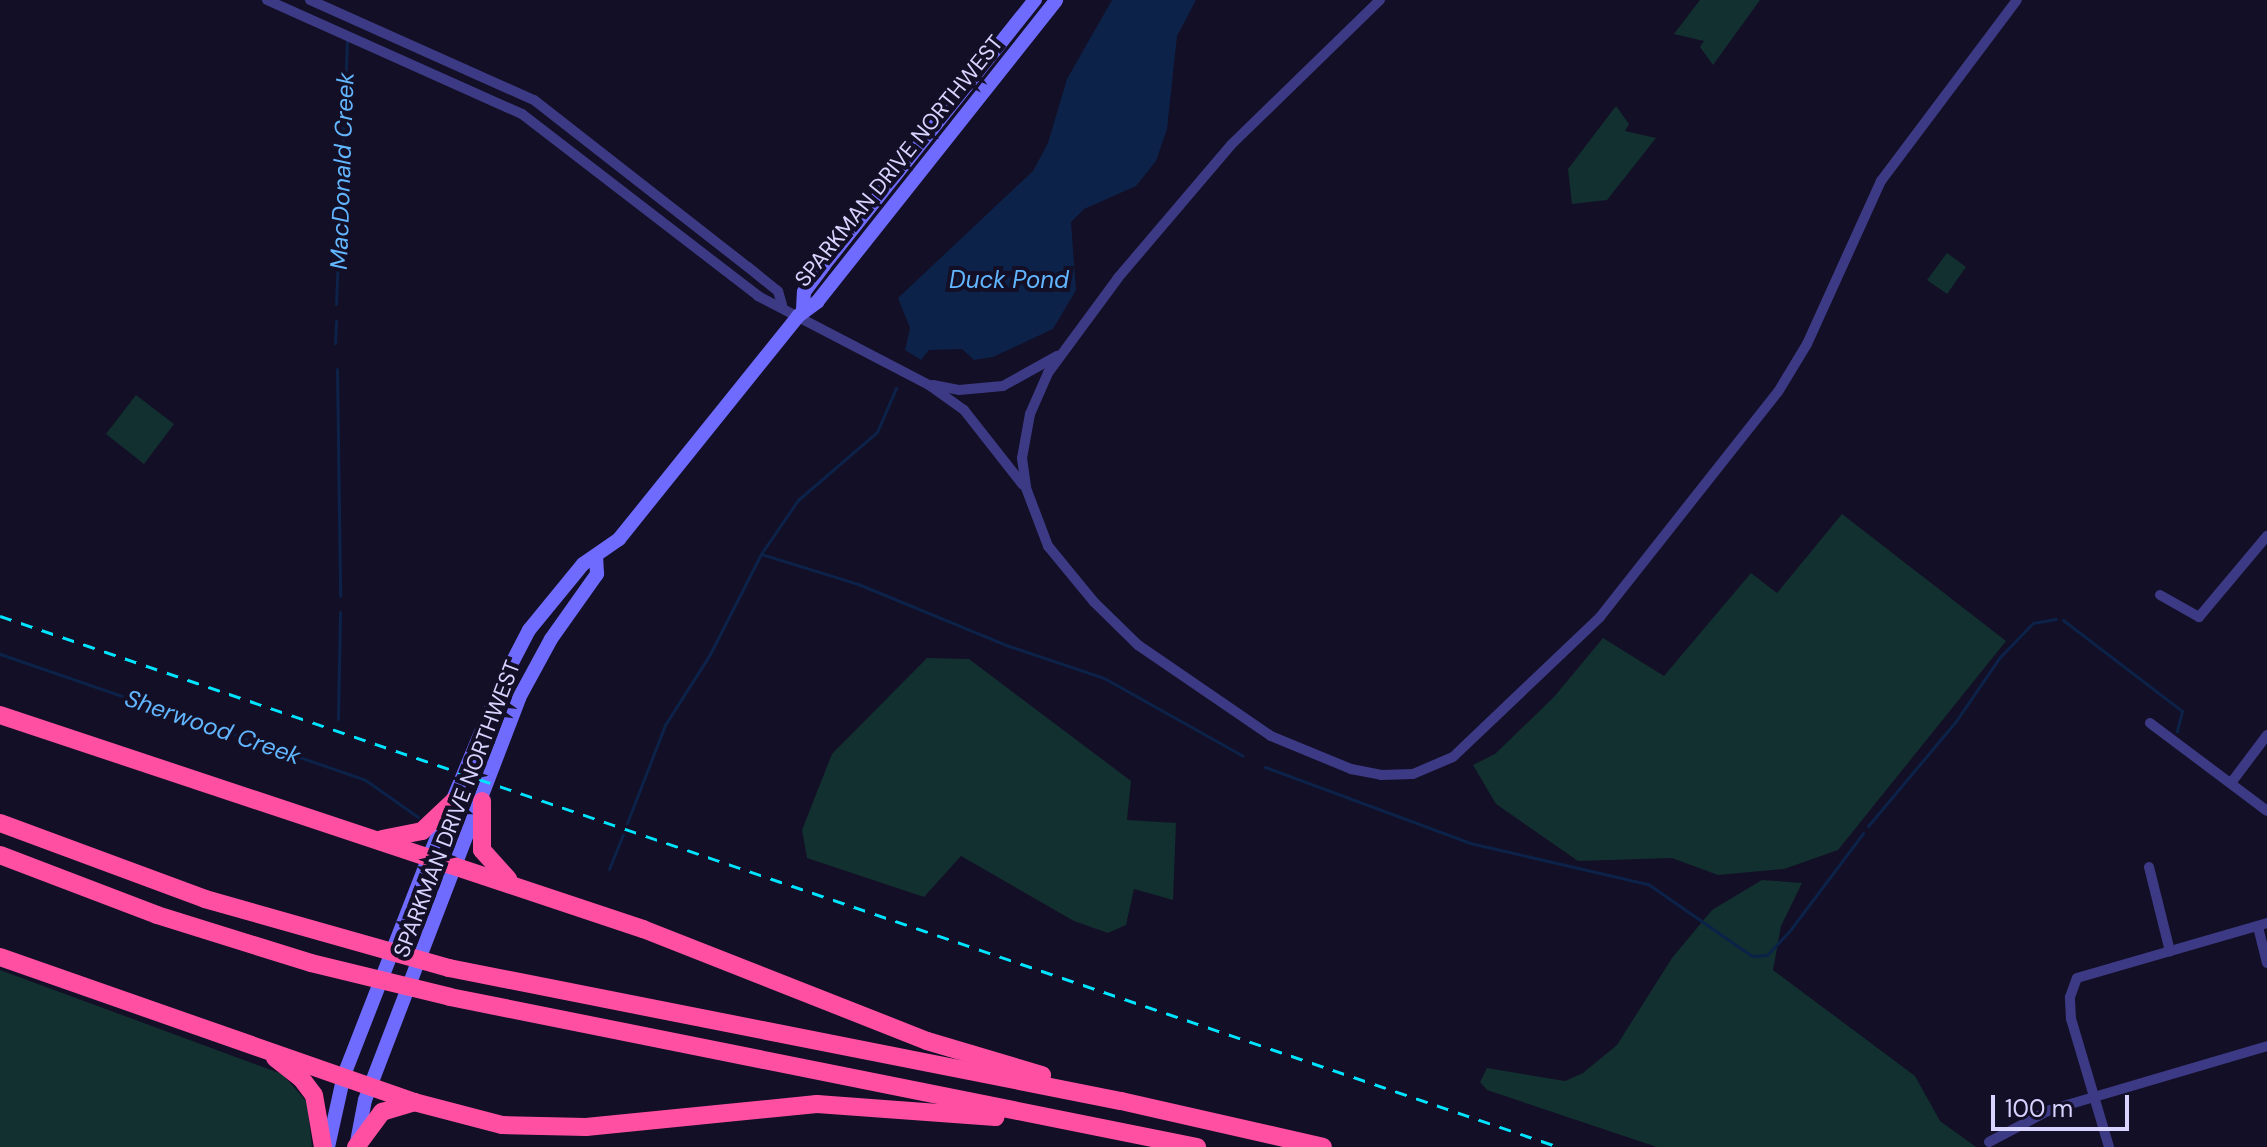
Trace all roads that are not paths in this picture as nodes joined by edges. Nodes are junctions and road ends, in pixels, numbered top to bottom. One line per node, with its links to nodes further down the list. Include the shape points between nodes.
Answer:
1 (267, 0): 7 (street, via 522,114 758,296)
2 (310, 0): 7 (street, via 534,100 778,291)
3 (1035, 0): 8 (main road, SPARKMAN DRIVE NORTHWEST, via 824,265 804,292)
4 (1056, 0): 8 (main road, SPARKMAN DRIVE NORTHWEST, via 817,302)
5 (1380, 0): 9 (street, via 1231,145 1158,227)
6 (2017, 0): 11 (street, via 1881,181 1807,344 1778,392 1600,617 1480,736 1437,766 1381,775 1312,756 1183,680 1094,602 1048,546)
7 (782, 305): 8 (street)
8 (800, 312): 10 (street); 13 (main road, SPARKMAN DRIVE NORTHWEST, via 619,539)
9 (1058, 355): 10 (street, via 1003,386 959,390); 11 (street, via 1026,429)
10 (929, 385): 11 (street, via 987,433)
11 (1026, 488)
12 (2267, 536): 14 (street, via 2199,617)
13 (596, 557): 21 (main road, SPARKMAN DRIVE NORTHWEST, via 583,564 529,630); 22 (main road, SPARKMAN DRIVE NORTHWEST, via 597,574 535,665)
14 (2160, 595)
15 (0, 705): 17 (highway)
16 (0, 715): 17 (highway)
17 (23, 723): 25 (highway)
18 (2150, 723): 20 (street)
19 (2267, 735): 20 (street)
20 (2231, 783): 23 (street)
21 (457, 792): 25 (highway, via 422,831); 27 (main road, SPARKMAN DRIVE NORTHWEST)
22 (483, 798): 28 (main road, SPARKMAN DRIVE NORTHWEST); 30 (highway, via 478,833 485,857 503,876)
23 (2267, 811)
24 (0, 823): 40 (highway, via 205,899 449,968)
25 (374, 839): 27 (highway)
26 (0, 855): 42 (highway, via 157,915 327,967 572,1024)
27 (428, 859): 28 (highway); 37 (main road, SPARKMAN DRIVE NORTHWEST)
28 (457, 867): 30 (highway); 38 (main road, SPARKMAN DRIVE NORTHWEST)
29 (2149, 867): 32 (street)
30 (531, 892): 40 (highway, via 698,949 927,1041)
31 (2263, 925): 32 (street); 34 (street)
32 (2170, 951): 39 (street, via 2077,978 2071,1019)
33 (0, 957): 35 (highway)
34 (2267, 963)
35 (256, 1045): 37 (highway); 44 (highway, via 311,1090)
36 (2267, 1046): 39 (street)
37 (344, 1075): 38 (highway); 44 (main road, SPARKMAN DRIVE NORTHWEST)
38 (371, 1086): 41 (highway); 45 (main road, SPARKMAN DRIVE NORTHWEST)
39 (2094, 1098): 43 (street, via 2050,1110); 48 (street)
40 (1121, 1101): 47 (highway)
41 (414, 1102): 42 (highway, via 533,1129 817,1104); 45 (highway, via 382,1112)
42 (1066, 1121): 46 (highway)
43 (1989, 1142)
44 (326, 1147)
45 (356, 1147)
46 (1197, 1147)
47 (1323, 1147)
48 (2109, 1147)

